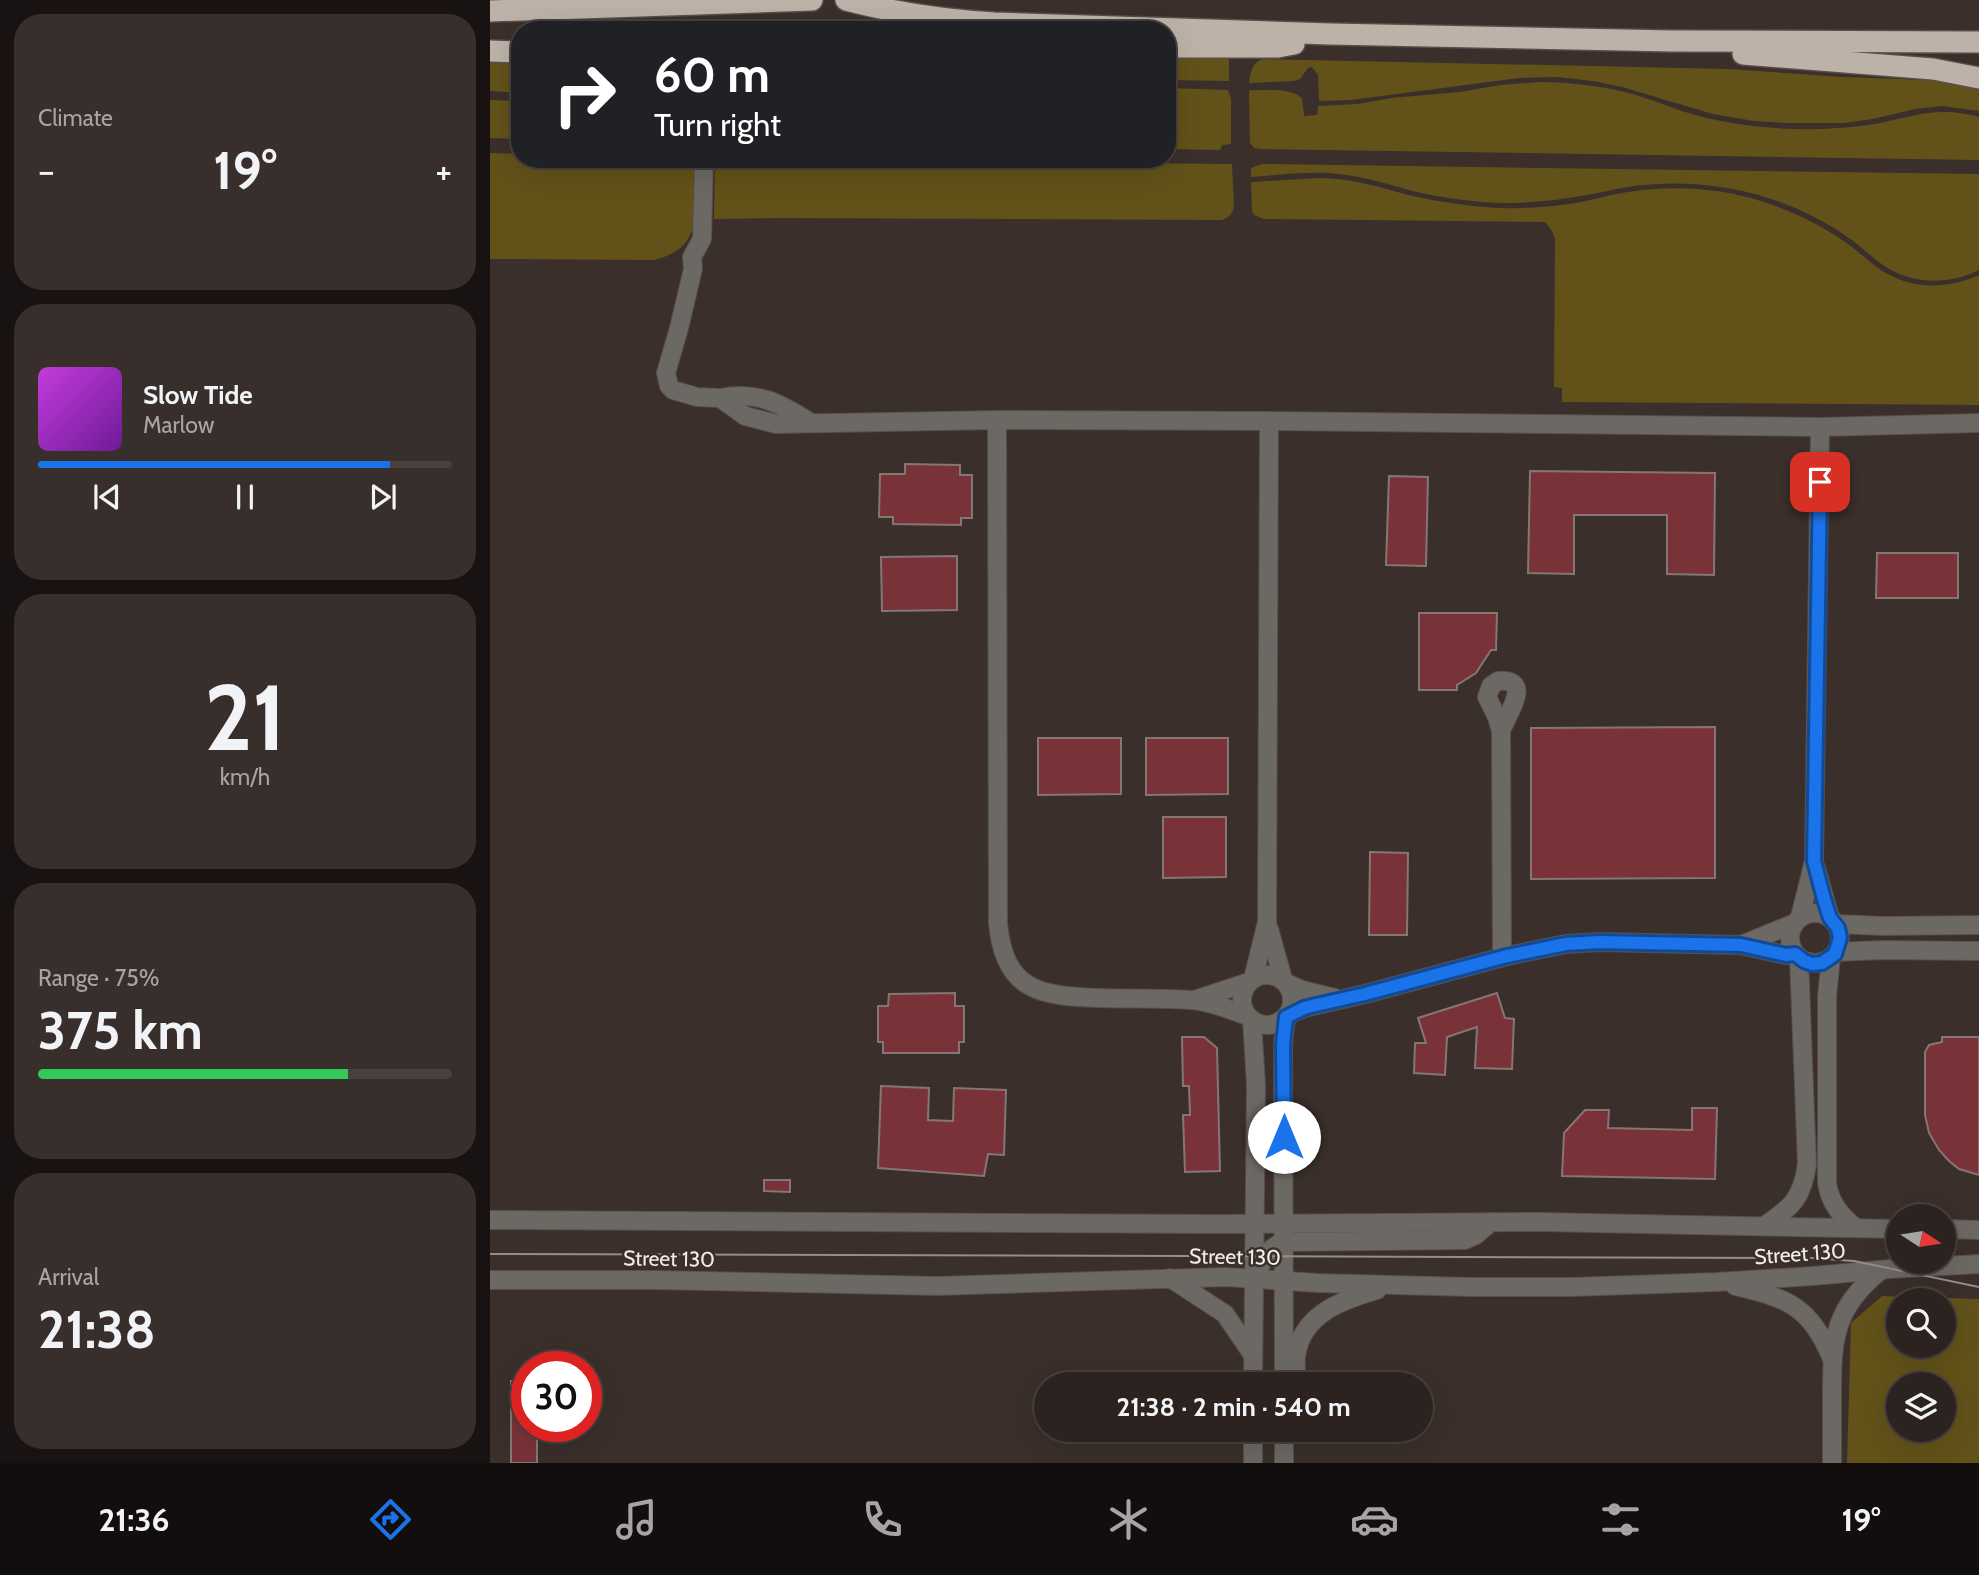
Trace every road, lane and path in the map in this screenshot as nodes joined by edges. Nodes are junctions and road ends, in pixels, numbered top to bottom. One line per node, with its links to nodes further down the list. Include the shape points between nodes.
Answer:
1 (812, 0): 3 (highway)
2 (846, 0): 4 (highway, via 892,12)
3 (490, 11)
4 (971, 21)
5 (1176, 28): 6 (highway)
6 (1330, 34): 7 (highway); 9 (highway, via 1278,47)
7 (1672, 41): 8 (highway); 12 (highway, via 1712,52 1921,68)
8 (1979, 43)
9 (1176, 47)
10 (490, 51): 11 (highway)
11 (511, 52)
12 (1979, 78)
13 (704, 168): 14 (street, via 702,239 692,257 693,269 666,373 669,386 697,397 751,396 783,405 811,423)
14 (997, 420): 15 (street); 32 (street, via 998,923 1002,951 1015,975 1042,993)
15 (1269, 421): 17 (street); 22 (street)
16 (1979, 423): 17 (street)
17 (1820, 427): 19 (street)
18 (1501, 731): 28 (street)
19 (1814, 861): 20 (street); 21 (street)
20 (1798, 920): 21 (street, via 1817,913); 24 (street); 27 (street, via 1790,940)
21 (1833, 921): 23 (street, via 1883,926); 26 (street, via 1840,938)
22 (1267, 922): 29 (street); 30 (street)
23 (1979, 925)
24 (1741, 945): 27 (street); 28 (street, via 1576,943)
25 (1979, 951): 26 (street, via 1883,950)
26 (1833, 955): 27 (street, via 1812,964); 40 (street, via 1827,996 1827,1183 1842,1217)
27 (1797, 956): 39 (street, via 1807,1164 1794,1202)
28 (1502, 957): 31 (street)
29 (1251, 980): 30 (street, via 1268,974); 32 (street); 34 (street, via 1242,1002)
30 (1284, 981): 31 (street); 33 (street, via 1293,997)
31 (1339, 999): 33 (street)
32 (1194, 1000): 34 (street)
33 (1287, 1016): 34 (street, via 1272,1024); 36 (street, via 1283,1045)
34 (1250, 1018): 38 (street, via 1256,1073)
35 (490, 1220): 38 (street, Street 130)
36 (1284, 1222): 37 (street, Street 130); 38 (street, Street 130); 44 (street)
37 (1491, 1222): 39 (street, Street 130); 44 (street, via 1465,1240)
38 (1255, 1223): 48 (street)
39 (1764, 1226): 40 (street, Street 130)
40 (1856, 1228): 41 (street, Street 130)
41 (1886, 1228)
42 (1956, 1230): 43 (street)
43 (1979, 1230)
44 (1284, 1242): 48 (street, via 1272,1247); 50 (street)
45 (1979, 1265): 46 (street, Street 130)
46 (1880, 1271): 51 (street, Street 130); 54 (street, via 1846,1309)
47 (1170, 1278): 48 (street, Street 130); 49 (street, Street 130, via 937,1286); 53 (street, via 1225,1314)
48 (1255, 1279): 50 (street, Street 130); 53 (street)
49 (490, 1280)
50 (1284, 1280): 52 (street, Street 130); 56 (street)
51 (1717, 1282): 52 (street, Street 130, via 1559,1287); 54 (street, via 1769,1294 1800,1309 1825,1340)
52 (1394, 1285): 57 (street, via 1349,1298 1316,1318 1296,1356)
53 (1253, 1355): 55 (street)
54 (1832, 1359): 63 (street)
55 (1253, 1372)
56 (1284, 1372)
57 (1296, 1372)
58 (1253, 1442): 62 (street)
59 (1284, 1442): 61 (street)
60 (1288, 1442): 61 (street)
61 (1284, 1462)
62 (1253, 1463)
63 (1832, 1463)

